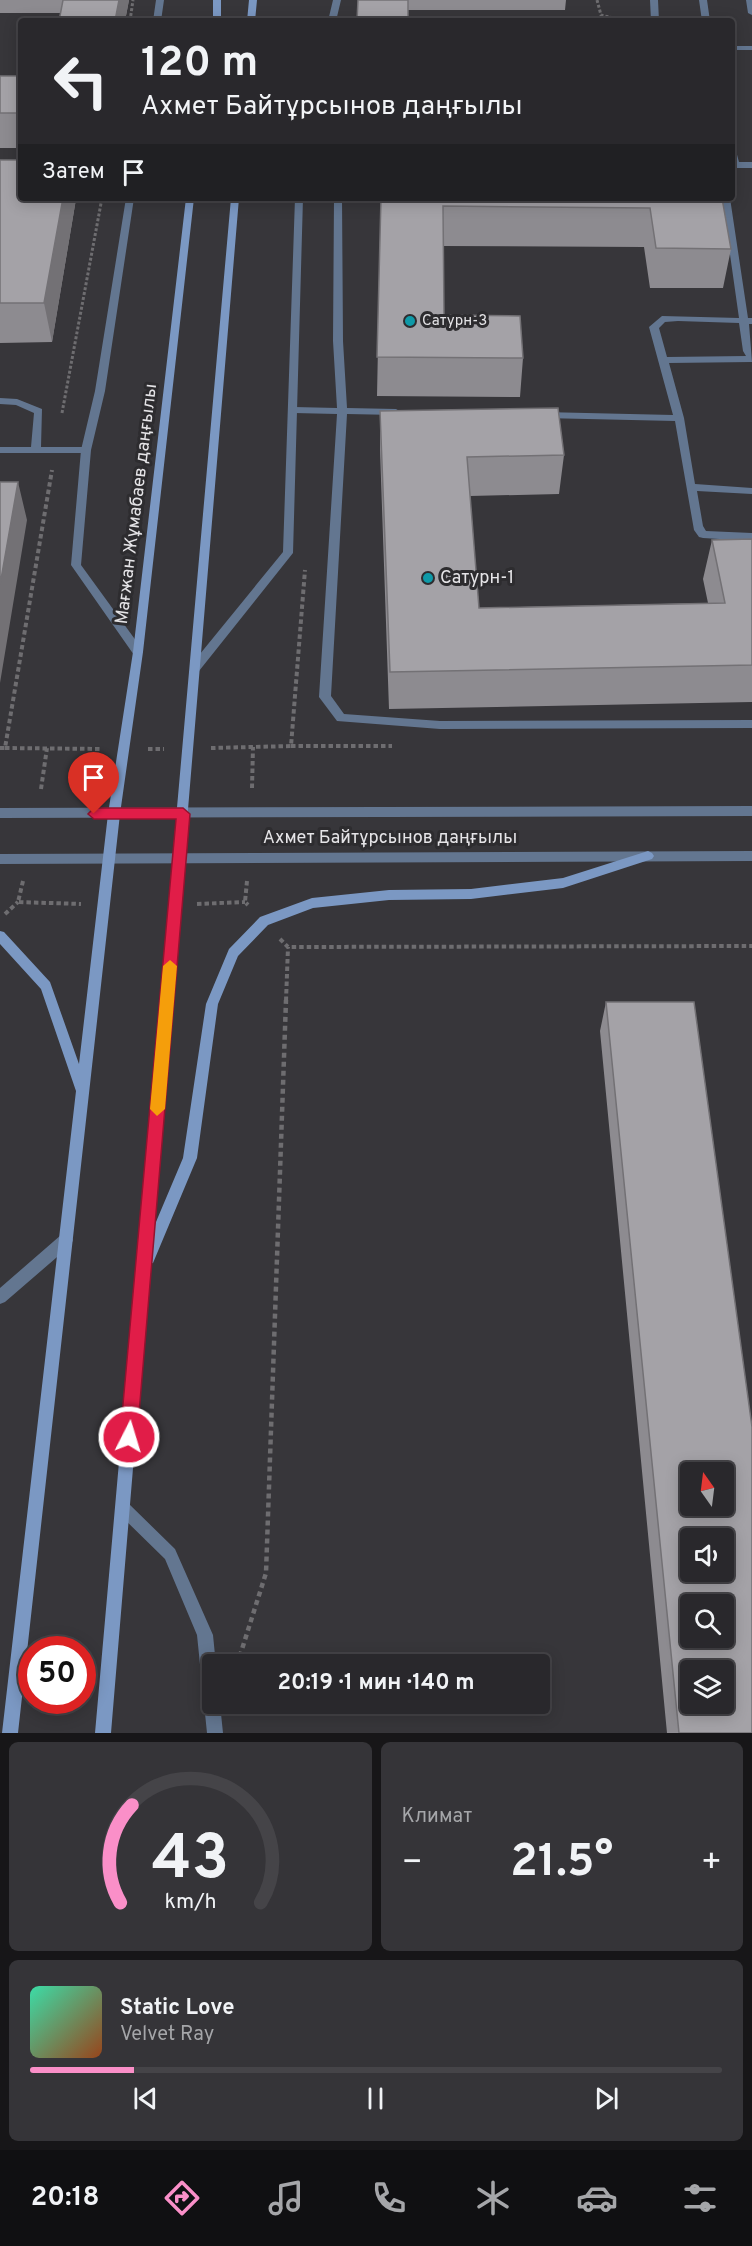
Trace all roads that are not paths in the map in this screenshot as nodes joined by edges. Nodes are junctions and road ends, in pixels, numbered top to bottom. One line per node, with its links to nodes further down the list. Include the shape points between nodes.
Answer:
1 (160, 0): 9 (street)
2 (218, 0): 10 (main road)
3 (253, 0): 11 (main road)
4 (337, 0): 12 (street)
5 (654, 0): 13 (street)
6 (703, 0): 14 (street)
7 (750, 0): 8 (street)
8 (752, 13)
9 (157, 18)
10 (216, 18)
11 (251, 18)
12 (333, 18)
13 (656, 18)
14 (706, 18)
15 (735, 48): 16 (street)
16 (752, 48)
17 (735, 165): 18 (street)
18 (752, 165)
19 (130, 201): 36 (street, via 100,391)
20 (190, 201): 40 (main road, Мағжан Жұмабаев даңғылы)
21 (235, 201): 41 (main road)
22 (299, 201): 29 (street)
23 (338, 201): 30 (street)
24 (727, 201): 25 (street)
25 (749, 321): 26 (street, via 748,351); 27 (street, via 662,319 654,327)
26 (752, 358): 27 (street)
27 (665, 360): 33 (street)
28 (0, 401): 35 (street, via 17,402 39,411)
29 (294, 410): 30 (street); 41 (street, via 288,553)
30 (342, 410): 31 (street); 42 (street, via 325,697 341,718 440,725)
31 (412, 412)
32 (528, 415): 33 (street)
33 (679, 418): 37 (street)
34 (0, 450): 35 (street)
35 (36, 450): 36 (street)
36 (86, 450): 40 (street, via 76,565)
37 (693, 487): 38 (street); 39 (street, via 698,527 703,534)
38 (752, 491)
39 (752, 537)
40 (138, 652): 45 (main road, Мағжан Жұмабаев даңғылы)
41 (195, 668): 46 (main road)
42 (752, 724)
43 (752, 811): 46 (street, Ахмет Байтұрсынов даңғылы)
44 (0, 813): 45 (street, Ахмет Байтұрсынов даңғылы)
45 (114, 814): 46 (street, Ахмет Байтұрсынов даңғылы); 51 (main road, Мағжан Жұмабаев даңғылы)
46 (183, 814): 47 (main road)
47 (180, 856): 48 (street, Ахмет Байтұрсынов даңғылы); 51 (street, Ахмет Байтұрсынов даңғылы); 55 (main road)
48 (648, 856): 49 (street, Ахмет Байтұрсынов даңғылы); 55 (main road, via 563,883 471,894 389,895 312,903 264,921 233,952 212,1004 190,1158)
49 (752, 856)
50 (0, 859): 51 (street, Ахмет Байтұрсынов даңғылы)
51 (109, 859): 53 (main road, Мағжан Жұмабаев даңғылы)
52 (0, 936): 53 (main road, via 46,986)
53 (83, 1093): 54 (main road, Мағжан Жұмабаев даңғылы)
54 (66, 1240): 56 (street); 58 (main road, Мағжан Жұмабаев даңғылы)
55 (143, 1270): 57 (main road)
56 (0, 1297)
57 (123, 1508): 59 (main road); 60 (street, via 170,1554 205,1635)
58 (10, 1733)
59 (103, 1733)
60 (215, 1733)

